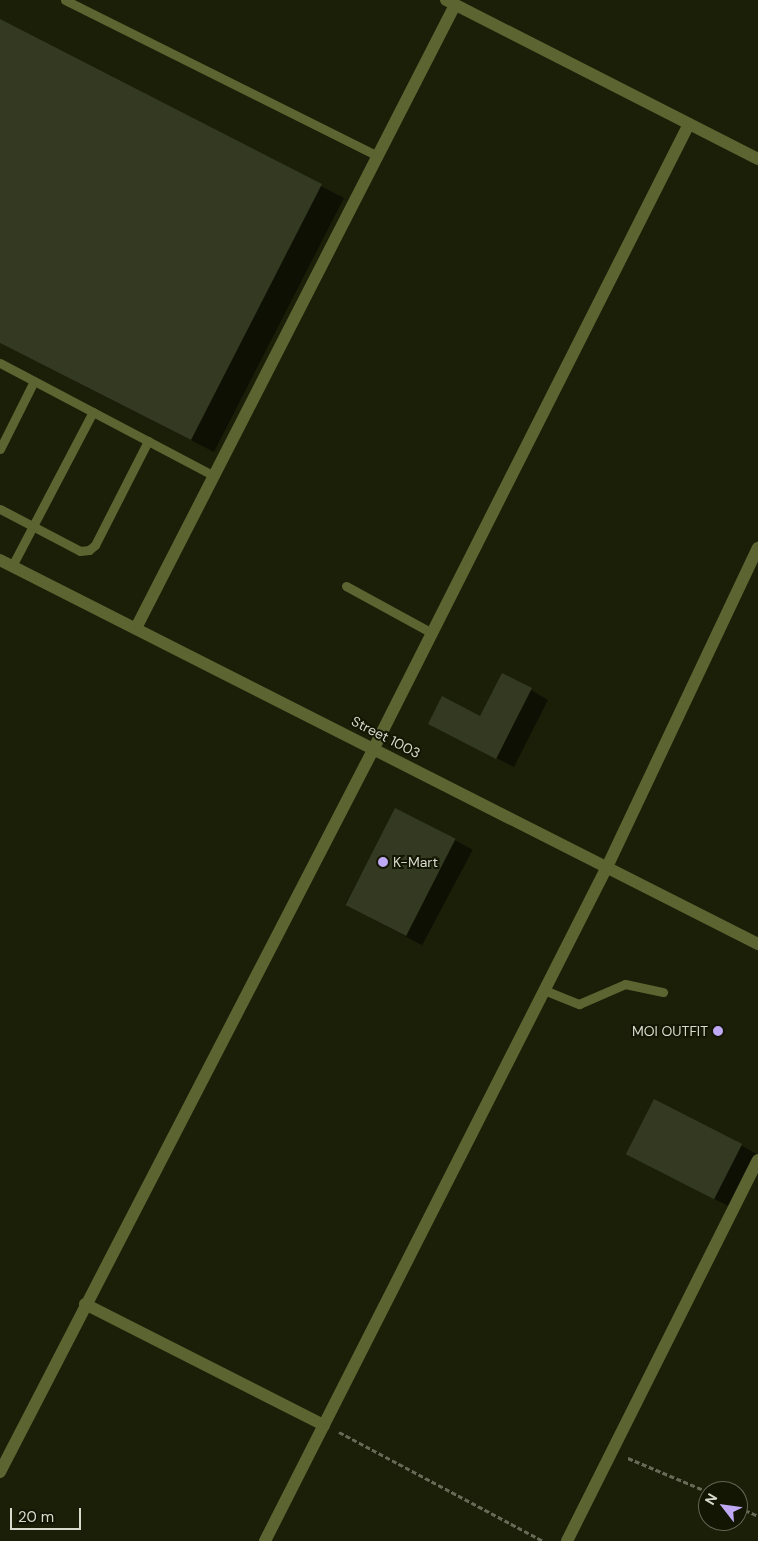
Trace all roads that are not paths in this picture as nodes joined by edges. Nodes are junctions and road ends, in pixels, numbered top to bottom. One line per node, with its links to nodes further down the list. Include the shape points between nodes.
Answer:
1 (65, 0): 4 (lane)
2 (453, 2): 3 (street); 4 (street)
3 (689, 124): 5 (street); 19 (street)
4 (378, 156): 11 (street)
5 (758, 159)
6 (0, 363): 7 (lane)
7 (34, 381): 8 (lane); 10 (lane)
8 (93, 412): 9 (lane); 13 (lane)
9 (148, 441): 11 (lane); 13 (lane, via 95,545 89,550 80,551)
10 (0, 449)
11 (214, 476): 18 (street)
12 (0, 509): 13 (lane)
13 (33, 526): 16 (lane)
14 (758, 548): 21 (street)
15 (0, 560): 16 (street, Street 1003)
16 (12, 566): 18 (street, Street 1003)
17 (346, 586): 19 (lane)
18 (136, 628): 20 (street, Street 1003)
19 (432, 633): 20 (street)
20 (374, 748): 21 (street, Street 1003); 26 (street)
21 (607, 867): 22 (street, Street 1003); 23 (street)
22 (758, 944)
23 (544, 990): 24 (lane, via 579,1004 625,984); 27 (street)
24 (663, 992)
25 (758, 1160): 30 (street)
26 (85, 1304): 27 (street); 28 (street)
27 (324, 1425): 29 (street)
28 (0, 1472)
29 (265, 1541)
30 (567, 1541)

